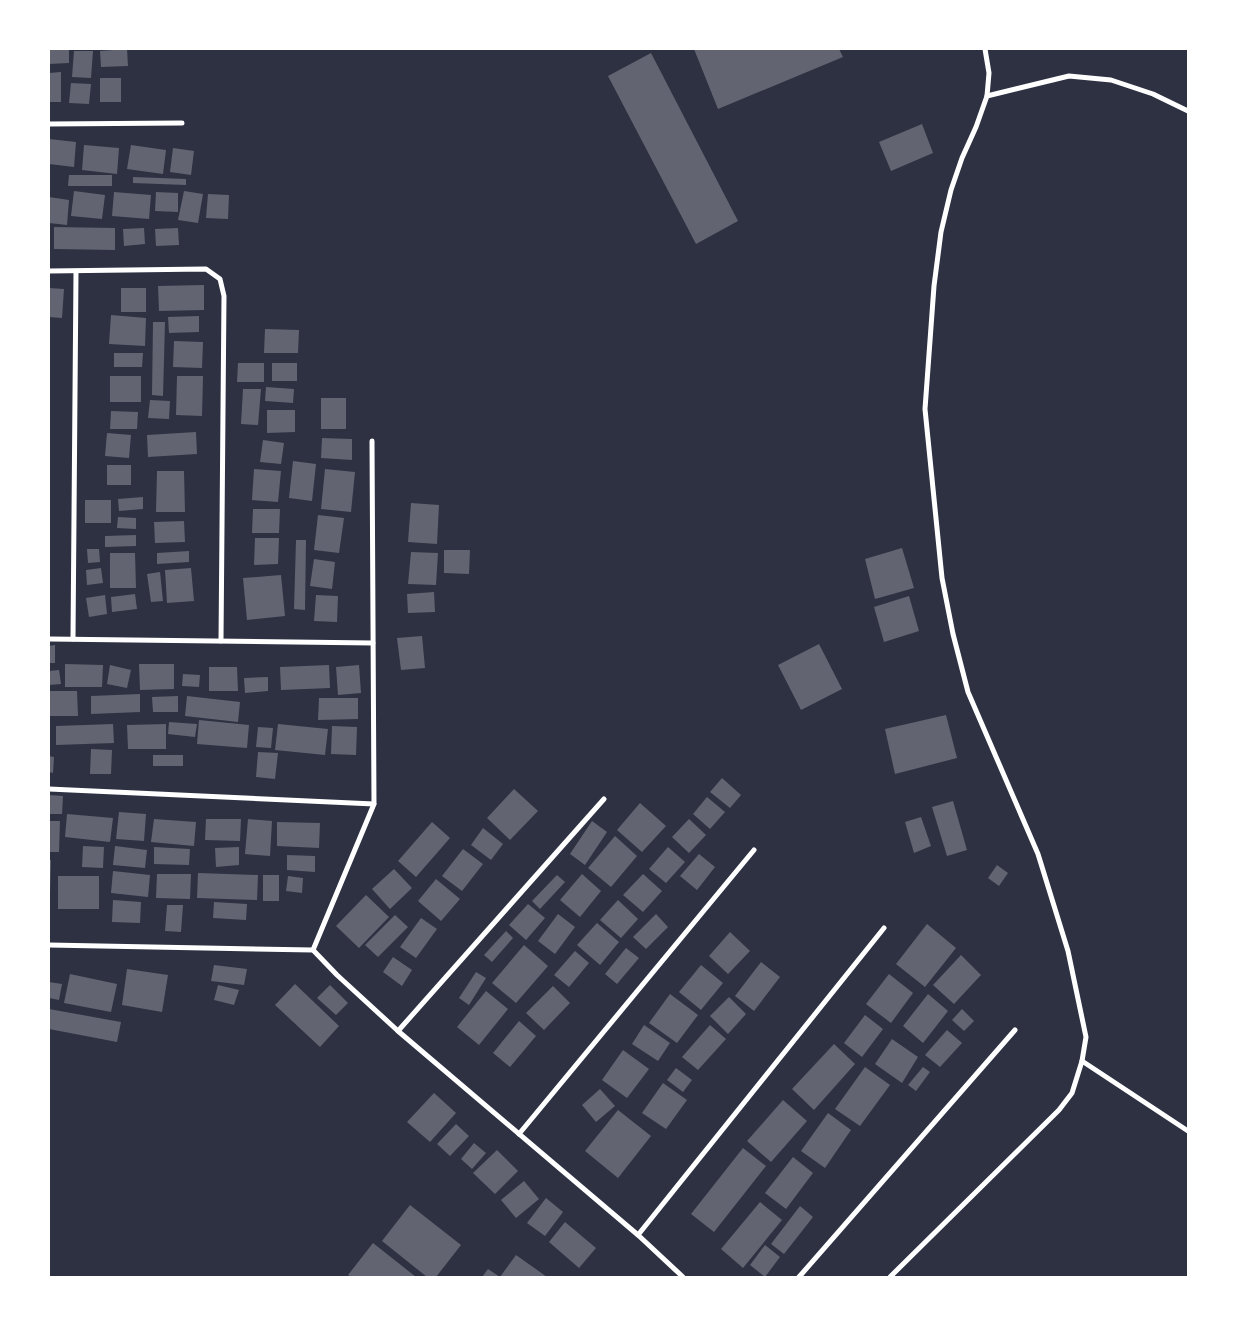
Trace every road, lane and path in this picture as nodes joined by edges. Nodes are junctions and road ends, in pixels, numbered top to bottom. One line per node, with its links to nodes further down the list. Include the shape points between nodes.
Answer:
1 (985, 49): 2 (street, via 989,73)
2 (987, 96): 3 (street, via 1069,76 1111,80 1153,94); 22 (street, via 951,190 942,232 934,286 925,409 942,578 953,634 968,692 1038,854 1068,951 1086,1037)
3 (1188, 111)
4 (182, 123): 5 (street)
5 (49, 124)
6 (49, 271): 7 (street)
7 (76, 272): 10 (street); 11 (street, via 206,269 220,279 224,296)
8 (372, 441): 12 (street)
9 (49, 639): 10 (street)
10 (73, 639): 11 (street)
11 (221, 641): 12 (street)
12 (373, 643): 15 (street)
13 (49, 788): 15 (street)
14 (604, 799): 21 (street)
15 (374, 804): 19 (street)
16 (754, 850): 24 (street)
17 (884, 928): 25 (street)
18 (49, 945): 19 (street)
19 (313, 950): 21 (street)
20 (1014, 1030): 27 (street)
21 (398, 1031): 24 (street)
22 (1082, 1061): 23 (street); 28 (street, via 1072,1092 1059,1110)
23 (1188, 1131)
24 (519, 1134): 25 (street)
25 (638, 1235): 26 (street)
26 (683, 1277)
27 (798, 1277)
28 (890, 1277)

